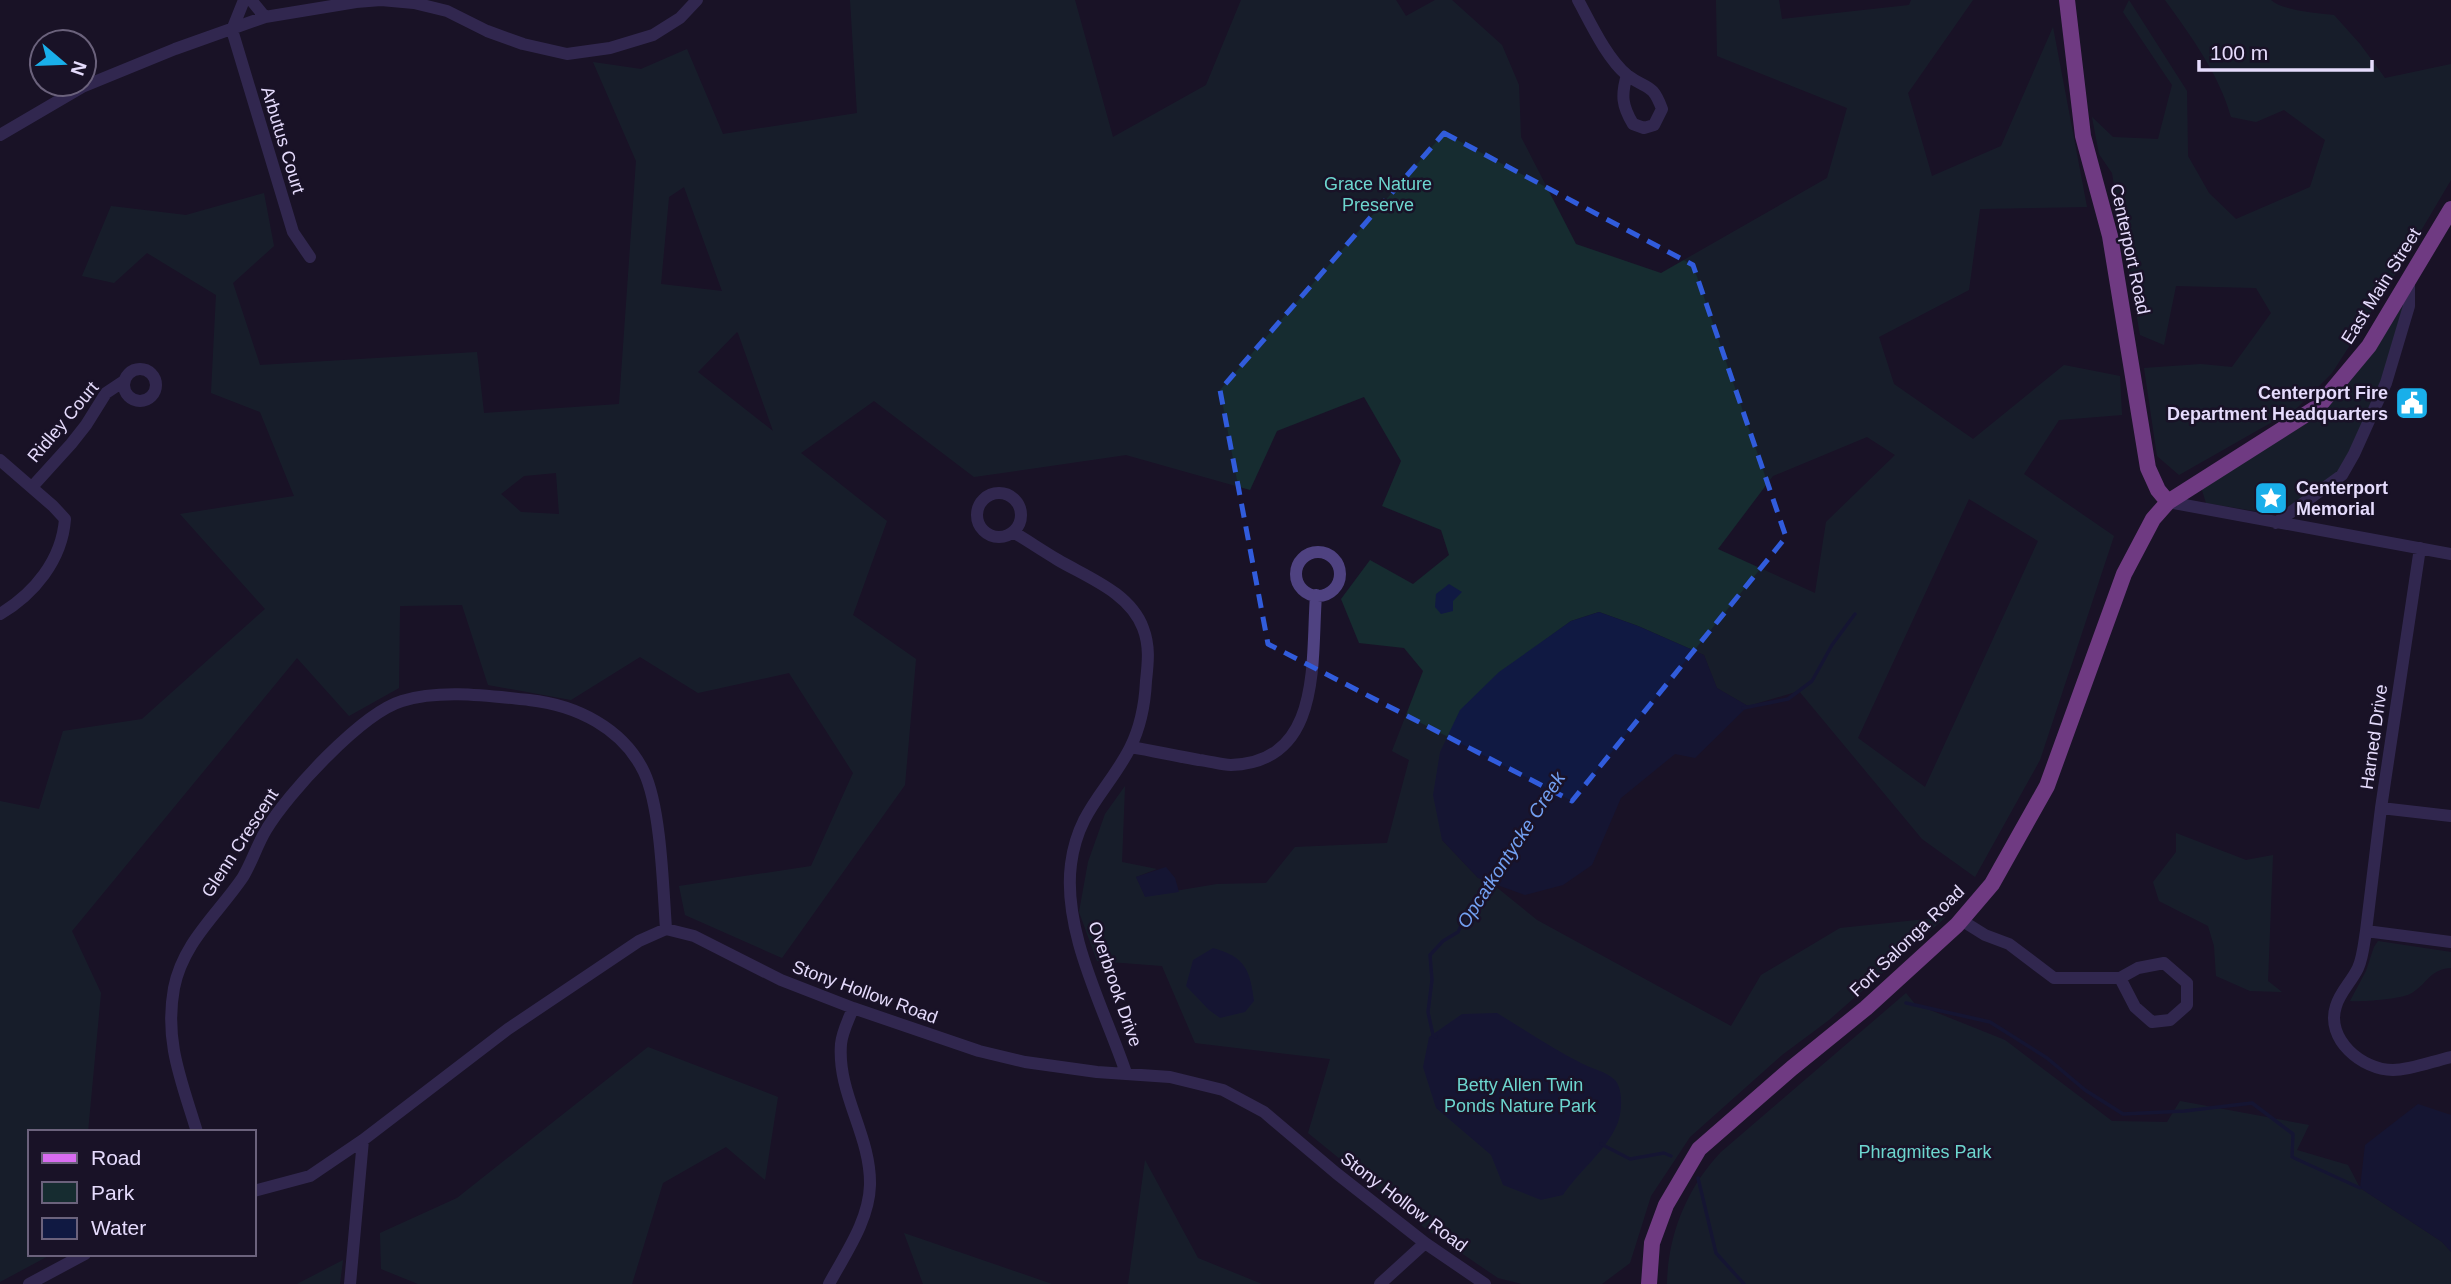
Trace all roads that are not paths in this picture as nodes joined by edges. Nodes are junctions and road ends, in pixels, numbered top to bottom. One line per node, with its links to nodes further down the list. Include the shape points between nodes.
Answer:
1 (244, 0): 7 (street)
2 (251, 0): 6 (street)
3 (697, 0): 6 (street, via 680,18 653,35 567,54 523,44 447,11 414,4 356,2)
4 (1578, 0): 8 (street, via 1601,42)
5 (2067, 0): 16 (main road, Centerport Road, via 2083,136 2110,236 2148,468)
6 (265, 17): 7 (street)
7 (232, 30): 9 (street, via 82,86); 11 (street, Arbutus Court, via 293,232)
8 (1627, 75)
9 (0, 135)
10 (2451, 209): 12 (main road, East Main Street)
11 (310, 257)
12 (2409, 280): 16 (main road, East Main Street, via 2369,346 2319,406); 17 (street, via 2409,306 2386,383 2354,454 2342,475)
13 (124, 381): 15 (street, Ridley Court, via 106,393 86,425)
14 (0, 460): 15 (street)
15 (32, 487): 22 (street, via 65,519 64,534 57,554 32,589)
16 (2168, 502): 17 (street); 26 (main road, Fort Salonga Road, via 2153,519 2123,573 2047,786 1992,884)
17 (2276, 523): 19 (street)
18 (1013, 532): 23 (street, Overbrook Drive, via 1114,593 1143,627 1149,650 1146,690)
19 (2420, 548): 20 (street); 24 (street, Harned Drive)
20 (2451, 554)
21 (1316, 595): 23 (street, via 1307,706 1300,726 1284,745 1248,763 1228,765)
22 (0, 614)
23 (1131, 747): 33 (street, Overbrook Drive, via 1086,813 1070,866 1074,925)
24 (2381, 808): 25 (street); 28 (street, Harned Drive)
25 (2451, 816)
26 (1961, 920): 30 (street, via 2009,944 2054,978); 44 (main road, Fort Salonga Road, via 1866,1008 1699,1149 1666,1205 1652,1243)
27 (666, 929): 31 (street, Stony Hollow Road, via 694,936 781,980); 34 (street, Glenn Crescent, via 658,841 645,774 623,740 565,707 502,697 430,696 384,708 286,800 243,877 191,943 182,963 174,986 171,1048); 35 (street, via 508,1029)
28 (2366, 931): 29 (street); 32 (street, Harned Drive, via 2360,966 2336,1005 2334,1017 2343,1044 2351,1054 2382,1070 2397,1071)
29 (2451, 942)
30 (2120, 978): 30 (street, via 2138,968 2164,963 2187,983 2187,1005 2170,1020 2152,1022 2135,1007)
31 (853, 1008): 33 (street, Stony Hollow Road, via 979,1051 1026,1062); 41 (street, via 841,1042 841,1074 862,1135 870,1187 858,1231)
32 (2451, 1057)
33 (1126, 1073): 37 (street, Stony Hollow Road, via 1200,1083 1264,1112)
34 (196, 1130)
35 (363, 1140): 36 (street, via 310,1176); 40 (street)
36 (256, 1190)
37 (1425, 1242): 42 (street); 43 (street, Stony Hollow Road)
38 (81, 1256): 39 (street)
39 (29, 1284)
40 (351, 1284)
41 (829, 1284)
42 (1380, 1284)
43 (1485, 1284)
44 (1649, 1284)

